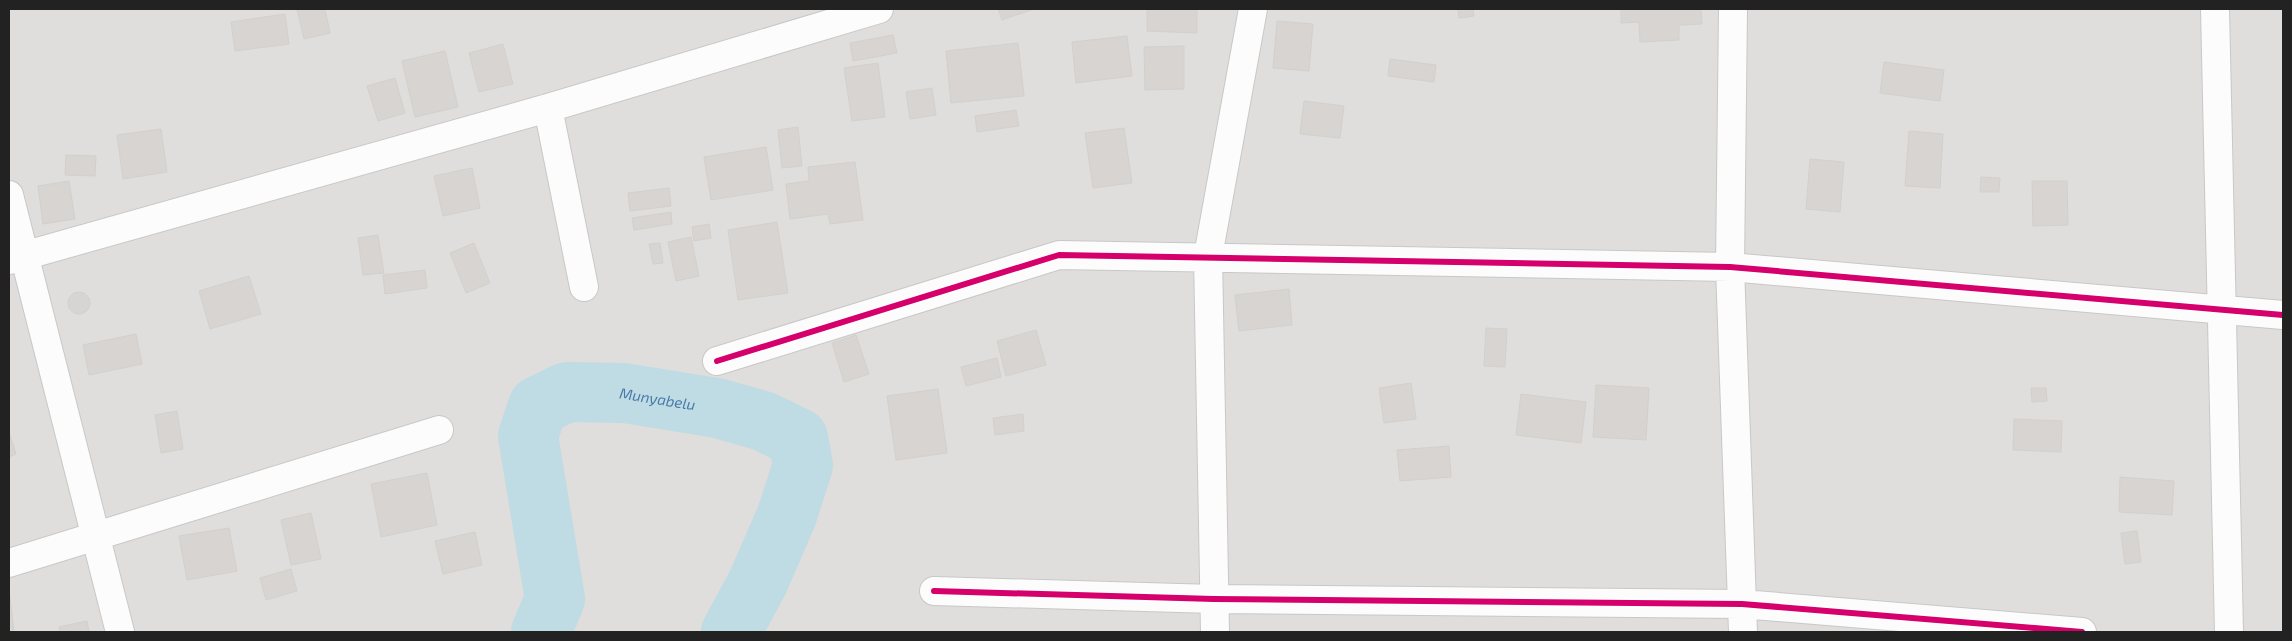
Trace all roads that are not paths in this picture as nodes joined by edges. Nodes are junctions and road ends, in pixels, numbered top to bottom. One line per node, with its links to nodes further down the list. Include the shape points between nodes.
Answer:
1 (873, 9): 5 (street)
2 (1253, 9): 7 (street)
3 (1733, 9): 9 (street)
4 (2215, 9): 11 (street)
5 (548, 108): 8 (street); 10 (street)
6 (9, 195): 8 (street)
7 (1208, 256): 9 (street); 13 (street, via 1059,255); 18 (street)
8 (16, 257): 15 (street)
9 (1730, 266): 11 (street); 19 (street)
10 (584, 287)
11 (2222, 309): 12 (street); 24 (street)
12 (2283, 315)
13 (717, 361)
14 (438, 430): 15 (street)
15 (97, 537): 16 (street); 20 (street)
16 (9, 563)
17 (934, 591): 18 (street)
18 (1214, 599): 19 (street); 21 (street)
19 (1742, 604): 22 (street); 23 (street)
20 (120, 632)
21 (1214, 632)
22 (1744, 632)
23 (2082, 632)
24 (2228, 632)

